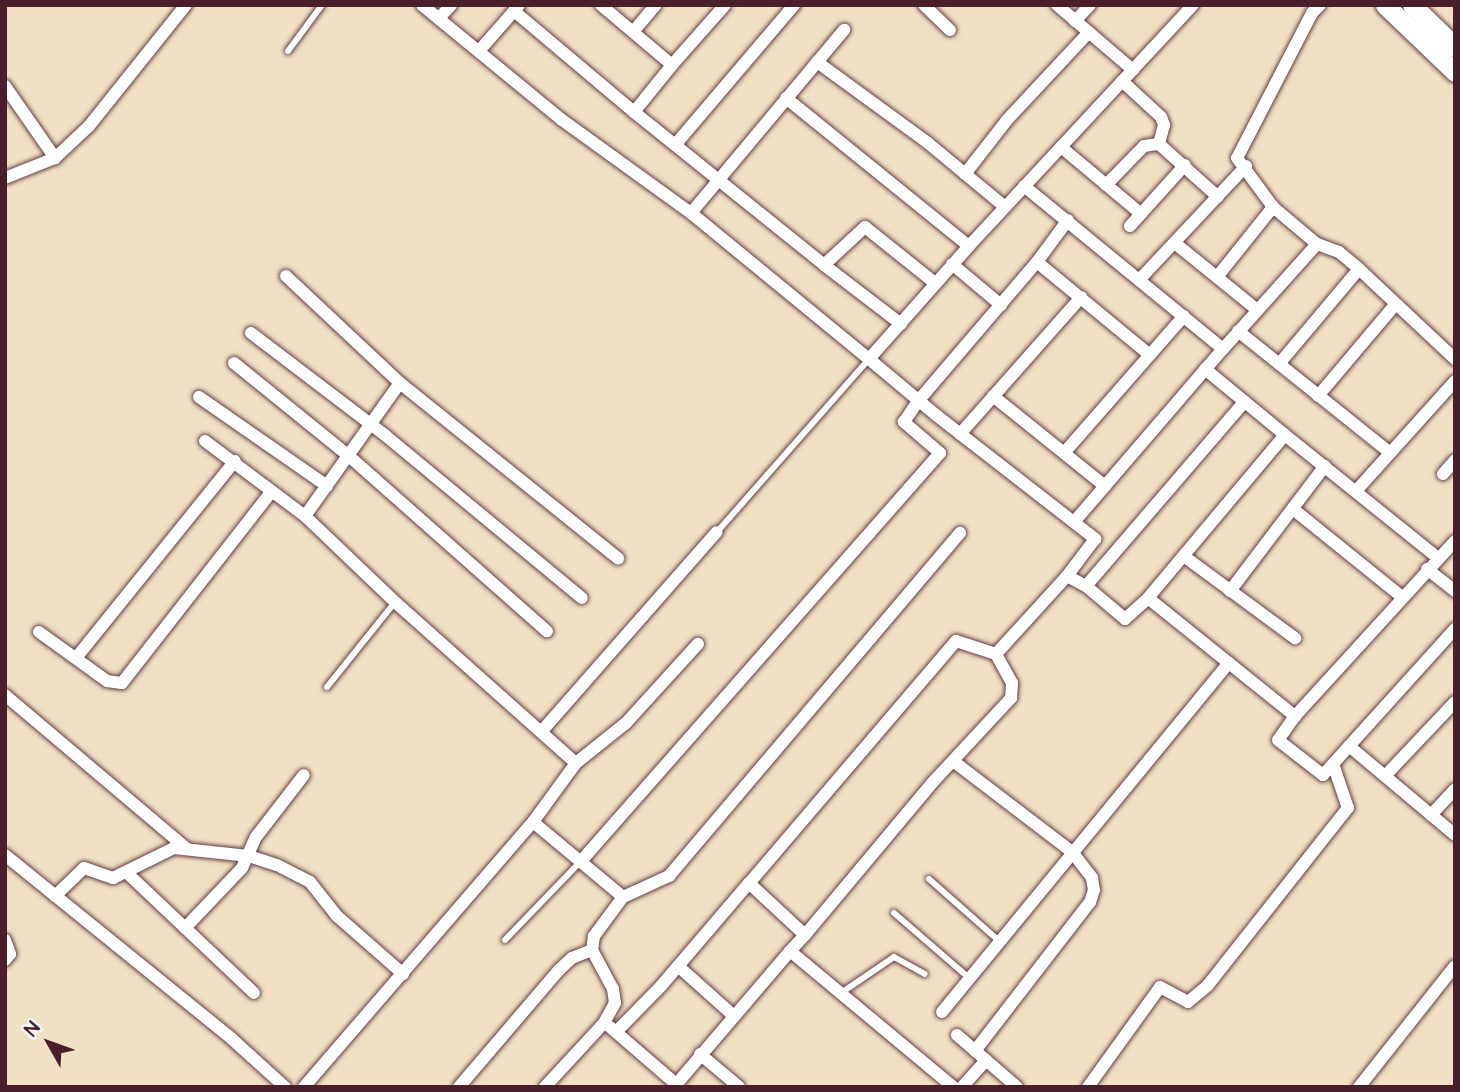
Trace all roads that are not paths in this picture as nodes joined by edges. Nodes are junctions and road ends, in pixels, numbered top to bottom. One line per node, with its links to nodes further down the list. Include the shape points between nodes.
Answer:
1 (186, 5): 38 (street, via 89,126)
2 (322, 5): 25 (lane)
3 (422, 5): 17 (street)
4 (450, 5): 17 (street)
5 (601, 5): 22 (street)
6 (656, 5): 22 (street)
7 (724, 5): 28 (street)
8 (794, 5): 36 (street)
9 (924, 5): 21 (street)
10 (1057, 5): 18 (street)
11 (1090, 5): 18 (street)
12 (1193, 5): 29 (street)
13 (1320, 5): 40 (street, via 1237,158)
14 (1385, 5): 19 (main road)
15 (1412, 5): 19 (main road)
16 (517, 8): 26 (street); 34 (street)
17 (439, 18): 26 (street)
18 (1075, 21): 23 (street)
19 (1420, 26): 24 (main road); 30 (main road)
20 (844, 30): 27 (street)
21 (950, 30)
22 (633, 32): 28 (street)
23 (1089, 32): 29 (street); 41 (street)
24 (1455, 47)
25 (288, 51)
26 (479, 51): 49 (street, via 562,120)
27 (817, 62): 33 (street); 41 (street)
28 (671, 65): 34 (street)
29 (1133, 70): 31 (street)
30 (1455, 72)
31 (1122, 81): 35 (street, via 1161,117 1164,125); 37 (street)
32 (5, 86): 38 (street)
33 (786, 98): 43 (street); 55 (street)
34 (634, 112): 36 (street)
35 (1159, 144): 39 (street); 44 (street, via 1144,146)
36 (675, 145): 43 (street)
37 (1060, 147): 44 (street); 45 (street)
38 (55, 158): 42 (street)
39 (1185, 165): 46 (street); 50 (street)
40 (1246, 166): 46 (street); 48 (street)
41 (965, 173): 47 (street)
42 (5, 178)
43 (717, 179): 49 (street); 58 (street)
44 (1106, 185): 50 (street)
45 (1024, 186): 47 (street); 51 (street)
46 (1218, 197): 53 (street)
47 (1005, 206): 55 (street)
48 (1273, 207): 54 (street); 61 (street)
49 (691, 213): 74 (street)
50 (1141, 214): 52 (street)
51 (1068, 220): 56 (street); 62 (street)
52 (1130, 226)
53 (1176, 244): 61 (street); 62 (street)
54 (1317, 244): 59 (street, via 1339,252); 67 (street)
55 (969, 246): 57 (street)
56 (1037, 262): 64 (street); 65 (street)
57 (952, 264): 63 (street); 65 (street)
58 (824, 265): 63 (street, via 865,227); 69 (street)
59 (1359, 269): 66 (street); 77 (street)
60 (286, 276): 80 (street)
61 (1217, 277): 67 (street)
62 (1140, 279): 68 (street)
63 (935, 283): 69 (street)
64 (1081, 297): 73 (street); 81 (street)
65 (1001, 304): 84 (street)
66 (1395, 305): 75 (street); 82 (street)
67 (1256, 309): 70 (street)
68 (1184, 316): 72 (street); 73 (street)
69 (901, 324): 74 (street)
70 (1238, 331): 72 (street); 77 (street)
71 (251, 333): 86 (street)
72 (1223, 348): 78 (street)
73 (1150, 355): 91 (street)
74 (869, 359): 84 (street); 104 (lane)
75 (1455, 359)
76 (234, 363): 92 (street)
77 (1279, 365): 82 (street)
78 (1205, 369): 85 (street); 98 (street)
79 (1455, 381): 90 (street)
80 (400, 383): 86 (street); 109 (street)
81 (993, 396): 87 (street); 91 (street)
82 (1318, 396): 90 (street)
83 (200, 397): 97 (street)
84 (919, 400): 87 (street); 146 (street, via 904,422 940,453)
85 (1244, 402): 88 (street); 112 (street)
86 (370, 424): 92 (street); 116 (street)
87 (960, 434): 103 (street)
88 (1285, 435): 95 (street); 107 (street)
89 (205, 441): 94 (street)
90 (1389, 452): 99 (street)
91 (1064, 453): 98 (street)
92 (350, 457): 97 (street); 120 (street)
93 (1455, 460): 96 (street)
94 (235, 461): 100 (street); 125 (street)
95 (1325, 466): 99 (street); 101 (street)
96 (1443, 474)
97 (327, 486): 102 (street)
98 (1105, 486): 103 (street)
99 (1356, 491): 108 (street)
100 (271, 492): 102 (street); 125 (street, via 121,683 107,681)
101 (1293, 509): 113 (street); 115 (street)
102 (306, 516): 118 (street)
103 (1074, 522): 111 (street, via 1095,539)
104 (717, 532): 131 (street)
105 (960, 533): 151 (street, via 669,876)
106 (1455, 541): 108 (street)
107 (1185, 557): 113 (street); 117 (street)
108 (1437, 557): 110 (street)
109 (618, 558)
110 (1427, 569): 114 (street); 115 (street)
111 (1067, 576): 112 (street); 124 (street)
112 (1086, 586): 117 (street, via 1125,620)
113 (1230, 591): 122 (street)
114 (1455, 591)
115 (1402, 597): 130 (street)
116 (582, 598)
117 (1148, 598): 126 (street)
118 (395, 602): 127 (lane); 131 (street)
119 (1455, 629): 132 (street)
120 (547, 631)
121 (39, 632): 125 (street)
122 (1295, 638)
123 (698, 643): 134 (street, via 626,723)
124 (996, 654): 133 (street, via 1012,683 1011,698); 149 (street, via 956,641)
125 (75, 658)
126 (1229, 663): 130 (street); 143 (street)
127 (327, 687)
128 (5, 695): 142 (street)
129 (1455, 702): 137 (street)
130 (1295, 716): 135 (street, via 1278,740 1323,775)
131 (541, 733): 134 (street)
132 (1349, 746): 135 (street); 137 (street)
133 (953, 761): 143 (street); 154 (street)
134 (576, 763): 140 (street)
135 (1334, 764): 185 (street, via 1348,807 1208,985 1188,1002 1160,986)
136 (304, 775): 145 (street, via 256,837)
137 (1385, 776): 139 (street)
138 (1455, 789): 139 (street)
139 (1431, 815): 141 (street)
140 (533, 822): 146 (street); 163 (street)
141 (1455, 835)
142 (186, 848): 145 (street); 147 (street, via 166,850)
143 (1072, 852): 157 (street); 173 (street, via 1091,878 1090,902)
144 (5, 855): 150 (street)
145 (249, 856): 153 (street); 163 (street, via 277,864 310,882 337,916)
146 (582, 860): 151 (street); 156 (lane)
147 (126, 872): 150 (street, via 107,878 84,868); 153 (street)
148 (929, 879): 157 (lane)
149 (748, 883): 154 (street); 162 (street)
150 (55, 896): 177 (street)
151 (623, 897): 158 (street, via 594,936)
152 (894, 913): 165 (lane)
153 (185, 928): 166 (street)
154 (804, 935): 159 (street)
155 (5, 940): 160 (street, via 10,947)
156 (505, 940)
157 (999, 942): 165 (street)
158 (592, 950): 170 (street, via 613,989 615,1003); 179 (street, via 572,958 559,970)
159 (790, 951): 167 (street); 169 (street)
160 (5, 960)
161 (1455, 965): 186 (street)
162 (678, 966): 169 (street); 171 (street)
163 (403, 974): 178 (street)
164 (925, 974): 167 (lane, via 894,957)
165 (969, 978): 168 (street)
166 (254, 993)
167 (841, 993): 182 (street)
168 (942, 1012)
169 (734, 1016): 174 (street)
170 (604, 1023): 171 (street); 180 (street)
171 (617, 1031): 176 (street)
172 (957, 1035): 173 (street)
173 (975, 1051): 175 (street)
174 (700, 1054): 176 (street); 181 (street)
175 (986, 1060): 183 (street); 184 (street)
176 (675, 1085)
177 (285, 1087)
178 (304, 1087)
179 (459, 1087)
180 (545, 1087)
181 (739, 1087)
182 (953, 1087)
183 (962, 1087)
184 (1017, 1087)
185 (1088, 1087)
186 (1359, 1087)

